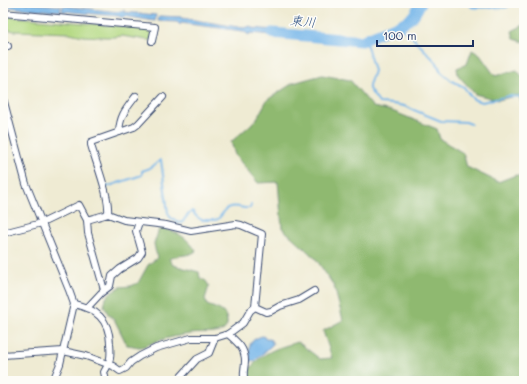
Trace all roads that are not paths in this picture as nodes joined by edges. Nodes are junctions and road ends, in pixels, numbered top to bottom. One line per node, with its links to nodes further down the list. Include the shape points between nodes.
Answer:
1 (3, 13): 2 (street, via 155,27)
2 (152, 41)
3 (136, 96): 6 (street, via 122,116)
4 (163, 96): 6 (street, via 138,124)
5 (3, 98): 10 (street, via 26,184)
6 (119, 132): 7 (street, via 91,142)
7 (108, 214): 8 (street); 9 (street)
8 (87, 220): 10 (street, via 79,205); 12 (street, via 88,233)
9 (139, 222): 12 (street, via 136,231 142,252 138,258 112,276 110,286); 16 (street, via 191,231 236,224 262,234)
10 (42, 223): 11 (street); 14 (street)
11 (3, 233)
12 (104, 290): 15 (street)
13 (314, 291): 16 (street, via 300,300 271,311)
14 (74, 304): 15 (street); 19 (street)
15 (87, 308): 21 (street, via 95,311 108,328 111,356)
16 (255, 308): 17 (street, via 250,311 243,323)
17 (228, 334): 18 (street); 25 (street, via 241,346 245,360)
18 (215, 338): 21 (street, via 190,338 156,348 120,371); 24 (street, via 209,353 197,359)
19 (63, 351): 20 (street); 21 (street); 22 (street)
20 (3, 355)
21 (109, 365): 23 (street, via 104,372)
22 (53, 381)
23 (106, 381)
24 (177, 381)
25 (245, 381)

